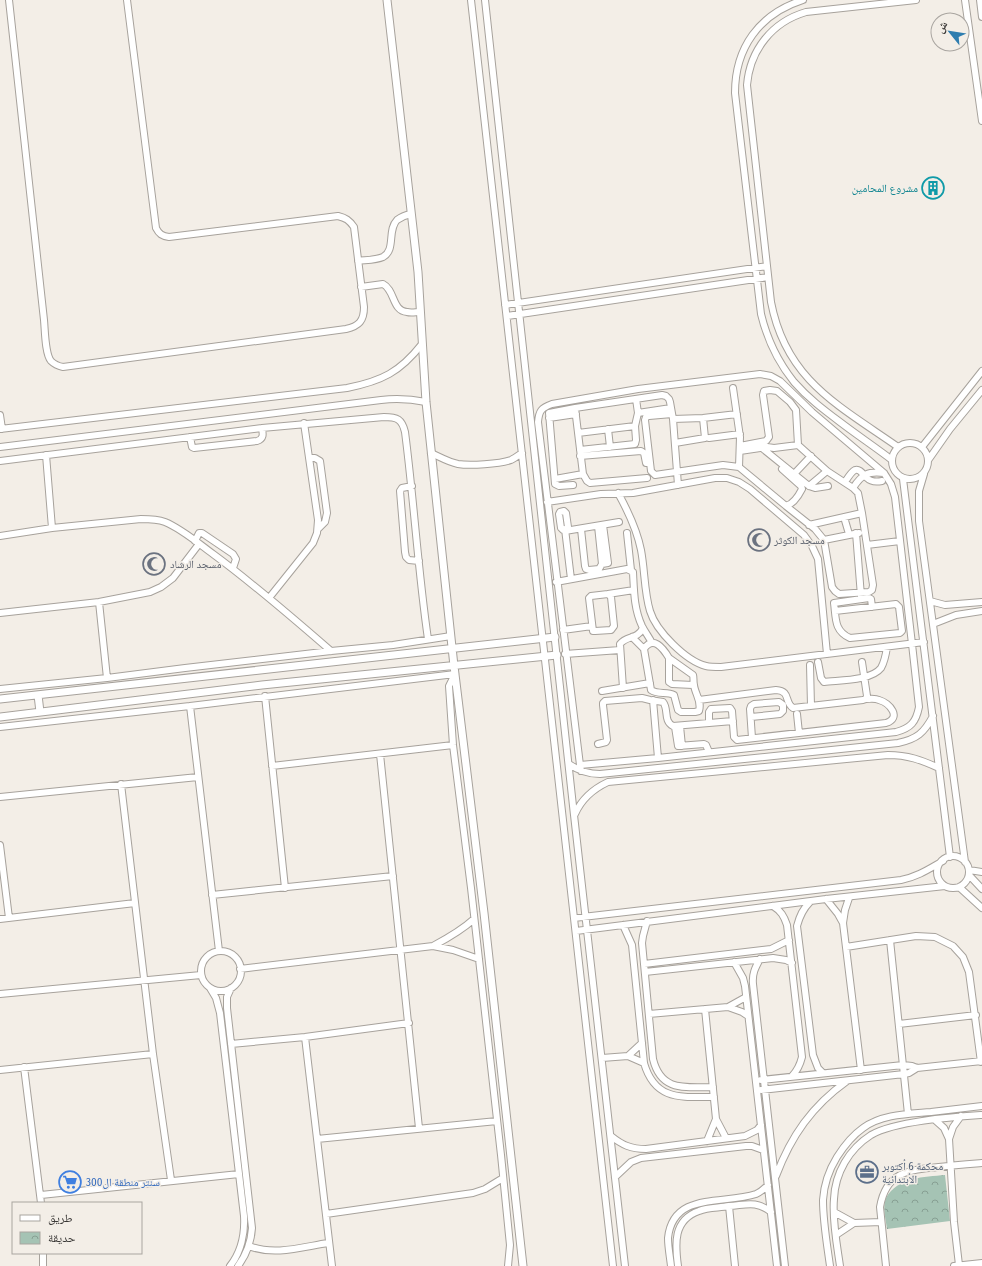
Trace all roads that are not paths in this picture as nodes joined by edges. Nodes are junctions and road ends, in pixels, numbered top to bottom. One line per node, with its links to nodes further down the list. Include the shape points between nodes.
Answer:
1 (9, 0): 18 (street, via 48,356 52,361 63,367 346,329 354,327 364,315)
2 (127, 0): 13 (street, via 156,228 159,233 169,237 338,216 350,221 354,227)
3 (387, 0): 12 (street)
4 (471, 0): 20 (street)
5 (485, 0): 19 (street)
6 (802, 0): 15 (street, via 779,10 758,27 743,50 737,67 735,93)
7 (916, 0): 14 (street, via 799,14 779,25 767,35 758,48 749,69 747,93)
8 (965, 0): 11 (street)
9 (980, 0): 10 (street)
10 (982, 17)
11 (982, 121)
12 (411, 214): 13 (street, via 401,217 393,225 390,248 385,255); 21 (street)
13 (358, 261): 18 (street)
14 (767, 266): 15 (street); 16 (street)
15 (755, 268): 17 (street); 19 (street)
16 (768, 277): 17 (street); 48 (street, via 777,326 786,349 809,381)
17 (756, 279): 22 (street); 59 (street, via 764,325 773,350 786,371 816,404)
18 (361, 287): 21 (street, via 383,284 389,288 398,308 407,312)
19 (518, 303): 20 (street); 22 (street)
20 (505, 305): 23 (street)
21 (420, 312): 24 (street)
22 (519, 314): 23 (street); 124 (street)
23 (507, 316): 53 (street)
24 (422, 344): 29 (street); 39 (street, via 397,370 364,385)
25 (982, 372): 49 (street)
26 (734, 388): 33 (street)
27 (982, 390): 58 (street, via 950,428)
28 (636, 399): 30 (street); 31 (street); 32 (street, via 662,395 669,399)
29 (426, 402): 46 (street, via 396,398); 52 (street)
30 (575, 411): 41 (street); 72 (street, via 549,418)
31 (638, 413): 32 (street); 37 (street)
32 (672, 414): 35 (street); 44 (street); 64 (street, via 649,416 645,420 650,471 655,476)
33 (737, 414): 35 (street); 42 (street)
34 (0, 415): 39 (street)
35 (703, 418): 44 (street, via 705,438)
36 (304, 424): 38 (street); 57 (street); 77 (street, via 384,417 397,419 403,424 405,432)
37 (635, 426): 40 (street); 47 (street, via 635,444)
38 (262, 428): 43 (street); 43 (street, via 263,437 257,441 196,448 192,447)
39 (1, 429)
40 (608, 429): 41 (street); 47 (street)
41 (578, 433): 54 (street)
42 (740, 435): 44 (street); 50 (street)
43 (190, 437): 55 (street)
44 (675, 444): 64 (street)
45 (798, 445): 50 (street, via 796,410 777,391 770,390 764,391 763,395 769,437 762,443); 51 (street); 56 (street)
46 (0, 446)
47 (610, 447): 54 (street)
48 (898, 447): 49 (street, via 907,443); 59 (street, via 892,455)
49 (922, 447): 58 (street)
50 (740, 448): 51 (street); 61 (street)
51 (762, 448): 67 (street)
52 (431, 453): 53 (street, via 460,464 476,464 512,460); 123 (street)
53 (522, 453): 127 (street)
54 (580, 453): 66 (street); 70 (street, via 641,451 645,457)
55 (46, 455): 60 (street); 90 (street)
56 (811, 456): 63 (street); 67 (street)
57 (309, 458): 92 (street); 92 (street, via 320,461 327,513 325,522)
58 (929, 459): 68 (street)
59 (892, 460): 71 (street, via 898,476)
60 (0, 461)
61 (739, 467): 64 (street, via 723,465); 84 (street)
62 (782, 469): 84 (street, via 802,489)
63 (828, 471): 74 (street); 78 (street)
64 (677, 472): 76 (street)
65 (884, 473): 69 (street, via 873,472); 83 (street, via 780,382 771,376 760,374 638,389 544,407 538,414 538,422); 99 (street, via 892,484)
66 (583, 474): 70 (street, via 590,483); 72 (street)
67 (794, 474): 78 (street)
68 (924, 474): 71 (street, via 914,479); 112 (street, via 918,506)
69 (864, 475): 73 (street, via 871,481); 74 (street, via 856,469); 80 (street)
70 (647, 478): 81 (street)
71 (904, 478): 128 (street)
72 (555, 479): 75 (street, via 559,486)
73 (882, 481)
74 (845, 482): 80 (street)
75 (573, 485)
76 (678, 485): 81 (street); 138 (street, via 715,478 739,482 804,535 818,559)
77 (412, 486): 102 (street); 102 (street, via 400,491 404,545 406,557)
78 (809, 486): 79 (street)
79 (828, 486)
80 (853, 488): 85 (street, via 858,493)
81 (649, 490): 82 (street)
82 (618, 493): 83 (street); 138 (street, via 641,550 651,613 670,642 692,660 706,666 721,667)
83 (547, 502): 106 (street)
84 (786, 506): 89 (street)
85 (862, 513): 86 (street); 93 (street)
86 (844, 518): 89 (street); 96 (street)
87 (619, 522): 88 (street)
88 (601, 525): 91 (street); 91 (street, via 608,563 602,564 599,569 586,569)
89 (809, 525): 98 (street)
90 (52, 528): 97 (street); 100 (street, via 152,519 173,526)
91 (581, 528): 105 (street, via 565,530)
92 (318, 529): 110 (street, via 313,543)
93 (865, 532): 95 (street); 101 (street)
94 (627, 533): 104 (street)
95 (856, 533): 96 (street); 108 (street)
96 (849, 534): 98 (street)
97 (0, 536)
98 (824, 540): 108 (street, via 835,592)
99 (900, 541): 101 (street); 130 (street)
100 (197, 542): 103 (street); 103 (street, via 199,533 202,533 235,555); 113 (street, via 172,578 161,587 150,592)
101 (867, 545): 108 (street, via 873,585 869,592)
102 (419, 561): 126 (street)
103 (233, 568): 110 (street)
104 (630, 570): 105 (street); 107 (street, via 633,572)
105 (571, 579): 106 (street)
106 (556, 582): 122 (street)
107 (634, 590): 109 (street); 121 (street, via 638,618)
108 (861, 592): 111 (street)
109 (608, 594): 120 (street, via 589,598); 120 (street, via 611,597 614,626 611,630 595,631)
110 (269, 598): 135 (street)
111 (861, 599): 115 (street, via 871,599); 116 (street, via 834,603)
112 (930, 601): 114 (street, via 946,605); 119 (street)
113 (98, 602): 118 (street); 147 (street)
114 (982, 602)
115 (872, 607): 116 (street); 116 (street, via 896,604 899,608 902,631 850,638 837,627)
116 (835, 611)
117 (982, 611): 119 (street, via 956,615)
118 (0, 613)
119 (933, 624): 194 (street)
120 (592, 626): 122 (street)
121 (643, 628): 125 (street); 129 (street)
122 (563, 630): 137 (street)
123 (451, 636): 126 (street); 132 (street)
124 (555, 637): 127 (street); 136 (street)
125 (632, 637): 133 (street); 134 (street, via 622,642)
126 (428, 639): 135 (street)
127 (542, 639): 132 (street); 139 (street)
128 (924, 642): 130 (street); 165 (street)
129 (652, 643): 133 (street, via 647,644); 140 (street, via 663,649)
130 (912, 644): 131 (street); 178 (street, via 919,707 917,716 905,730)
131 (887, 647): 138 (street); 146 (street, via 886,658 880,669)
132 (453, 648): 144 (street); 155 (street)
133 (644, 649): 148 (street)
134 (620, 650): 137 (street); 151 (street)
135 (332, 651): 147 (street)
136 (556, 654): 139 (street); 181 (street)
137 (565, 654): 183 (street)
138 (827, 654)
139 (545, 656): 144 (street); 211 (street)
140 (669, 658): 149 (street, via 669,682); 150 (street, via 693,675)
141 (818, 662): 146 (street, via 824,682)
142 (862, 662): 146 (street)
143 (810, 665): 162 (street)
144 (454, 666): 145 (street); 163 (street)
145 (455, 674): 156 (street); 177 (street, via 449,686); 317 (street)
146 (864, 677): 158 (street)
147 (107, 678): 152 (street)
148 (650, 683): 151 (street); 154 (street, via 653,691)
149 (672, 684): 150 (street); 154 (street)
150 (694, 685): 160 (street)
151 (623, 688): 153 (street)
152 (0, 689)
153 (602, 691)
154 (672, 693): 160 (street, via 681,712 699,711)
155 (38, 695): 157 (street); 163 (street)
156 (265, 696): 161 (street); 182 (street)
157 (0, 699)
158 (866, 699): 162 (street); 174 (street, via 879,700 887,704 894,712 891,722)
159 (653, 700): 169 (street, via 664,703); 170 (street); 176 (street, via 641,698 604,702 602,705 608,740)
160 (699, 700): 162 (street, via 781,690 793,708)
161 (190, 706): 173 (street); 186 (street)
162 (811, 706)
163 (40, 712): 166 (street)
164 (797, 714): 174 (street)
165 (933, 716): 184 (street); 185 (street, via 919,736 898,743)
166 (0, 717)
167 (751, 717): 167 (street, via 750,710 754,704 779,702 783,705 780,714); 175 (street)
168 (733, 721): 171 (street); 171 (street, via 730,708 712,709 709,712); 175 (street, via 736,740)
169 (668, 722): 170 (street); 172 (street, via 670,725)
170 (656, 723): 180 (street)
171 (709, 723): 172 (street)
172 (678, 726): 178 (street, via 679,746 704,744)
173 (0, 727)
174 (799, 733): 175 (street)
175 (752, 738)
176 (598, 744)
177 (453, 745): 179 (street); 213 (street)
178 (709, 752): 180 (street)
179 (380, 754): 182 (street); 197 (street)
180 (658, 758): 183 (street)
181 (569, 764): 183 (street); 190 (street)
182 (272, 766): 200 (street)
183 (580, 768): 185 (street, via 593,774)
184 (939, 768): 187 (street, via 908,756 888,755); 192 (street)
185 (607, 773): 187 (street)
186 (198, 776): 188 (street); 202 (street)
187 (608, 782): 190 (street, via 585,797)
188 (121, 784): 189 (street); 206 (street)
189 (0, 797)
190 (574, 815): 209 (street)
191 (0, 845): 210 (street)
192 (950, 857): 193 (street); 194 (street, via 957,857)
193 (943, 861): 198 (street, via 937,872 940,882); 209 (street, via 908,879)
194 (965, 862): 196 (street)
195 (982, 872): 196 (street)
196 (969, 873): 199 (street, via 965,882); 201 (street)
197 (393, 876): 200 (street); 224 (street)
198 (945, 886): 199 (street); 203 (street)
199 (958, 887): 208 (street)
200 (285, 888): 202 (street)
201 (982, 889)
202 (212, 895): 225 (street)
203 (849, 898): 204 (street); 215 (street)
204 (826, 900): 205 (street); 215 (street)
205 (810, 902): 207 (street); 240 (street, via 799,916 797,926)
206 (134, 903): 210 (street); 235 (street)
207 (773, 906): 214 (street); 219 (street, via 785,917)
208 (982, 908)
209 (586, 917): 211 (street); 217 (street)
210 (9, 918): 212 (street)
211 (574, 918): 218 (street)
212 (0, 919)
213 (474, 919): 221 (street); 227 (street)
214 (647, 922): 216 (street); 231 (street, via 642,936)
215 (843, 922): 222 (street)
216 (623, 925): 217 (street); 250 (street, via 632,945)
217 (588, 929): 218 (street); 254 (street)
218 (576, 931): 318 (street)
219 (789, 940): 223 (street); 230 (street)
220 (890, 940): 222 (street); 245 (street, via 916,936 936,938 953,946 963,957 969,972); 248 (street)
221 (433, 946): 224 (street); 227 (street)
222 (846, 947): 261 (street)
223 (772, 949): 226 (street); 231 (street)
224 (401, 950): 232 (street); 247 (street)
225 (218, 951): 232 (street, via 227,952 235,957); 234 (street, via 205,959)
226 (772, 958): 228 (street); 230 (street)
227 (479, 959): 278 (street)
228 (760, 959): 229 (street); 265 (street, via 752,976)
229 (734, 962): 233 (street); 239 (street, via 743,978)
230 (792, 963): 241 (street)
231 (644, 964): 233 (street)
232 (240, 969): 237 (street, via 239,980)
233 (645, 972): 244 (street)
234 (201, 975): 235 (street); 236 (street)
235 (144, 980): 238 (street); 252 (street)
236 (210, 988): 237 (street, via 221,991); 291 (street, via 220,1013)
237 (231, 988): 251 (street, via 226,1002)
238 (0, 994)
239 (746, 997): 242 (street); 246 (street)
240 (806, 1004): 241 (street); 262 (street, via 812,1054)
241 (796, 1005): 264 (street, via 802,1057 797,1071)
242 (728, 1007): 243 (street); 246 (street)
243 (705, 1009): 244 (street); 268 (street)
244 (649, 1014): 268 (street, via 653,1059 660,1076 667,1083 676,1086)
245 (976, 1015): 248 (street); 255 (street)
246 (748, 1016): 266 (street)
247 (408, 1023): 249 (street); 280 (street)
248 (899, 1024): 257 (street)
249 (305, 1037): 251 (street); 285 (street)
250 (642, 1043): 253 (street); 256 (street)
251 (231, 1044): 309 (street, via 252,1222)
252 (153, 1054): 258 (street); 295 (street)
253 (628, 1056): 254 (street); 256 (street)
254 (602, 1058): 281 (street)
255 (981, 1062): 259 (street)
256 (644, 1063): 271 (street, via 646,1073 662,1091 673,1096)
257 (903, 1065): 259 (street); 261 (street); 263 (street)
258 (24, 1067): 260 (street); 297 (street)
259 (917, 1068): 263 (street)
260 (0, 1070)
261 (861, 1070): 262 (street)
262 (823, 1073): 264 (street)
263 (904, 1074): 267 (street); 273 (street)
264 (792, 1076): 265 (street)
265 (764, 1079): 266 (street); 269 (street)
266 (756, 1080): 270 (street)
267 (848, 1080): 269 (street); 294 (street, via 811,1113 790,1144)
268 (713, 1087): 271 (street)
269 (765, 1090): 270 (street); 294 (street)
270 (757, 1091): 279 (street)
271 (714, 1097): 276 (street)
272 (982, 1106): 273 (street)
273 (908, 1114): 325 (street, via 877,1121 864,1127 841,1150 832,1164 823,1199)
274 (982, 1115): 275 (street)
275 (960, 1116): 277 (street); 284 (street)
276 (716, 1119): 283 (street); 286 (street)
277 (935, 1120): 284 (street, via 944,1128); 303 (street, via 890,1128 871,1135 859,1144 841,1169 836,1184)
278 (497, 1121): 280 (street); 293 (street)
279 (761, 1125): 282 (street, via 751,1133); 288 (street)
280 (420, 1128): 285 (street)
281 (611, 1136): 286 (street, via 626,1146 639,1149); 292 (street)
282 (739, 1137): 283 (street); 287 (street)
283 (726, 1138): 286 (street)
284 (949, 1138): 290 (street)
285 (317, 1140): 304 (street)
286 (707, 1141)
287 (740, 1146): 288 (street, via 752,1146); 292 (street, via 636,1160 626,1165)
288 (763, 1150): 296 (street)
289 (982, 1163): 290 (street)
290 (950, 1166): 305 (street, via 920,1168 898,1175 885,1189 881,1198); 328 (street)
291 (239, 1174): 295 (street); 313 (street, via 244,1230 239,1250)
292 (616, 1177): 319 (street)
293 (503, 1178): 304 (street, via 473,1193); 316 (street, via 510,1245)
294 (775, 1178): 324 (street)
295 (171, 1180): 297 (street)
296 (768, 1185): 298 (street); 302 (street)
297 (41, 1195): 299 (street)
298 (751, 1195): 300 (street, via 755,1199); 320 (street, via 695,1204 678,1214 668,1238)
299 (41, 1202)
300 (751, 1204): 301 (street); 302 (street, via 762,1205)
301 (729, 1206): 321 (street, via 698,1211 682,1222 676,1240); 322 (street)
302 (771, 1212): 323 (street)
303 (834, 1212): 306 (street); 307 (street)
304 (326, 1214): 308 (street)
305 (881, 1222): 306 (street); 327 (street)
306 (854, 1223): 307 (street)
307 (836, 1235): 326 (street)
308 (328, 1243): 309 (street, via 273,1251); 315 (street)
309 (249, 1246): 314 (street)
310 (43, 1254): 312 (street)
311 (982, 1262): 328 (street)
312 (43, 1266)
313 (230, 1266)
314 (238, 1266)
315 (332, 1266)
316 (508, 1266)
317 (523, 1266)
318 (613, 1266)
319 (626, 1266)
320 (672, 1266)
321 (678, 1266)
322 (735, 1266)
323 (777, 1266)
324 (785, 1266)
325 (830, 1266)
326 (840, 1266)
327 (886, 1266)
328 (956, 1266)

